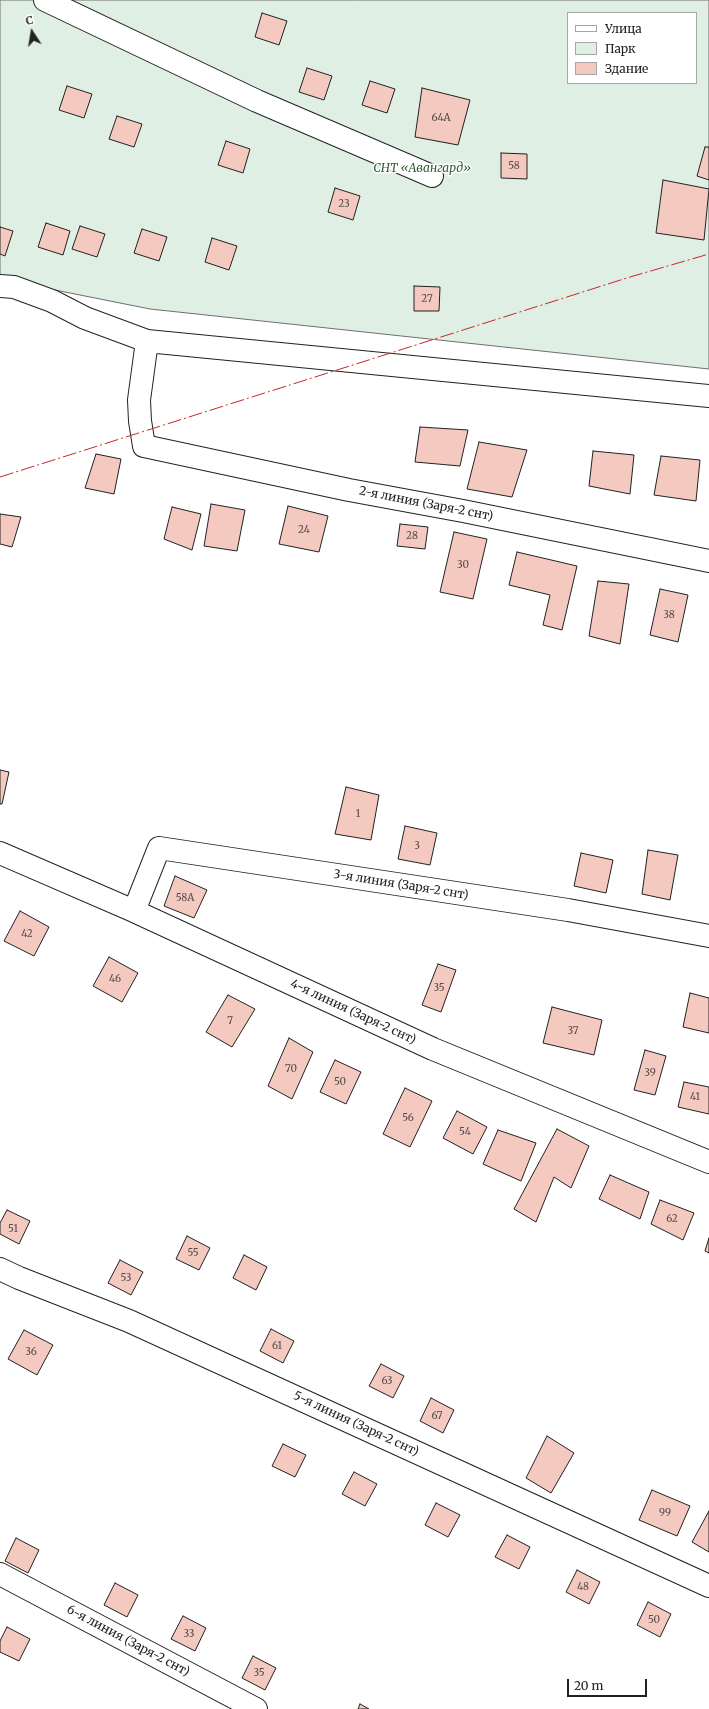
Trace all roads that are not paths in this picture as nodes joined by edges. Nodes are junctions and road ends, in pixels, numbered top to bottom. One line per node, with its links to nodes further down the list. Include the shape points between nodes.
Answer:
1 (46, 0): 2 (street, via 258,101)
2 (432, 176)
3 (0, 286): 4 (street, via 14,287 52,301 85,318)
4 (147, 341): 5 (street); 6 (street, 2-я линия (Заря-2 снт), via 139,400 144,446 349,490 471,512)
5 (709, 396)
6 (709, 561)
7 (0, 853): 8 (street, 4-я линия (Заря-2 снт))
8 (134, 911): 9 (street, 3-я линия (Заря-2 снт), via 159,848 568,910); 10 (street, 4-я линия (Заря-2 снт), via 433,1049)
9 (709, 936)
10 (709, 1162)
11 (0, 1268): 13 (street, 5-я линия (Заря-2 снт), via 19,1278 129,1321)
12 (0, 1574): 14 (street, 6-я линия (Заря-2 снт))
13 (709, 1586)
14 (256, 1709)

